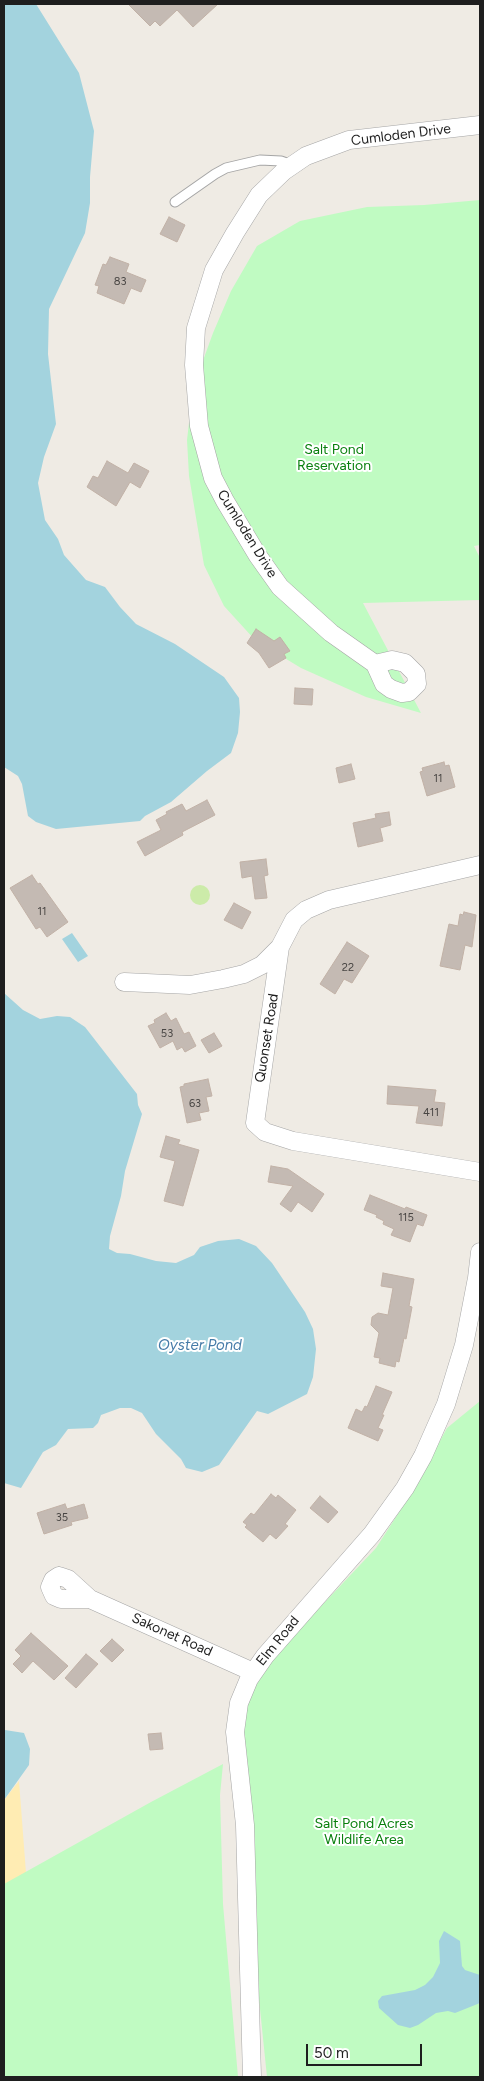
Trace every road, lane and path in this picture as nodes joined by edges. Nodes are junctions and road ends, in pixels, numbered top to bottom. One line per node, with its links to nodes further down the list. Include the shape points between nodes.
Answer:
1 (480, 125): 2 (street, Cumloden Drive, via 349,140 306,156)
2 (292, 166): 3 (lane, via 282,161 260,160 226,168); 4 (street, Cumloden Drive, via 259,195 214,270 196,328 194,365 199,426 224,501 280,587 331,633)
3 (175, 202)
4 (375, 664)
5 (480, 866): 6 (street, Quonset Road, via 329,900 306,910 294,920)
6 (280, 947): 7 (street, via 262,965 223,979 190,985); 8 (street, Quonset Road, via 255,1116 258,1127 293,1141)
7 (124, 982)
8 (480, 1172)
9 (480, 1252): 11 (street, Elm Road, via 464,1345 446,1404 423,1456 372,1534)
10 (90, 1599): 11 (street, Sakonet Road)
11 (253, 1672): 12 (street, Elm Road, via 239,1703 235,1732 245,1825)
12 (252, 2077)

